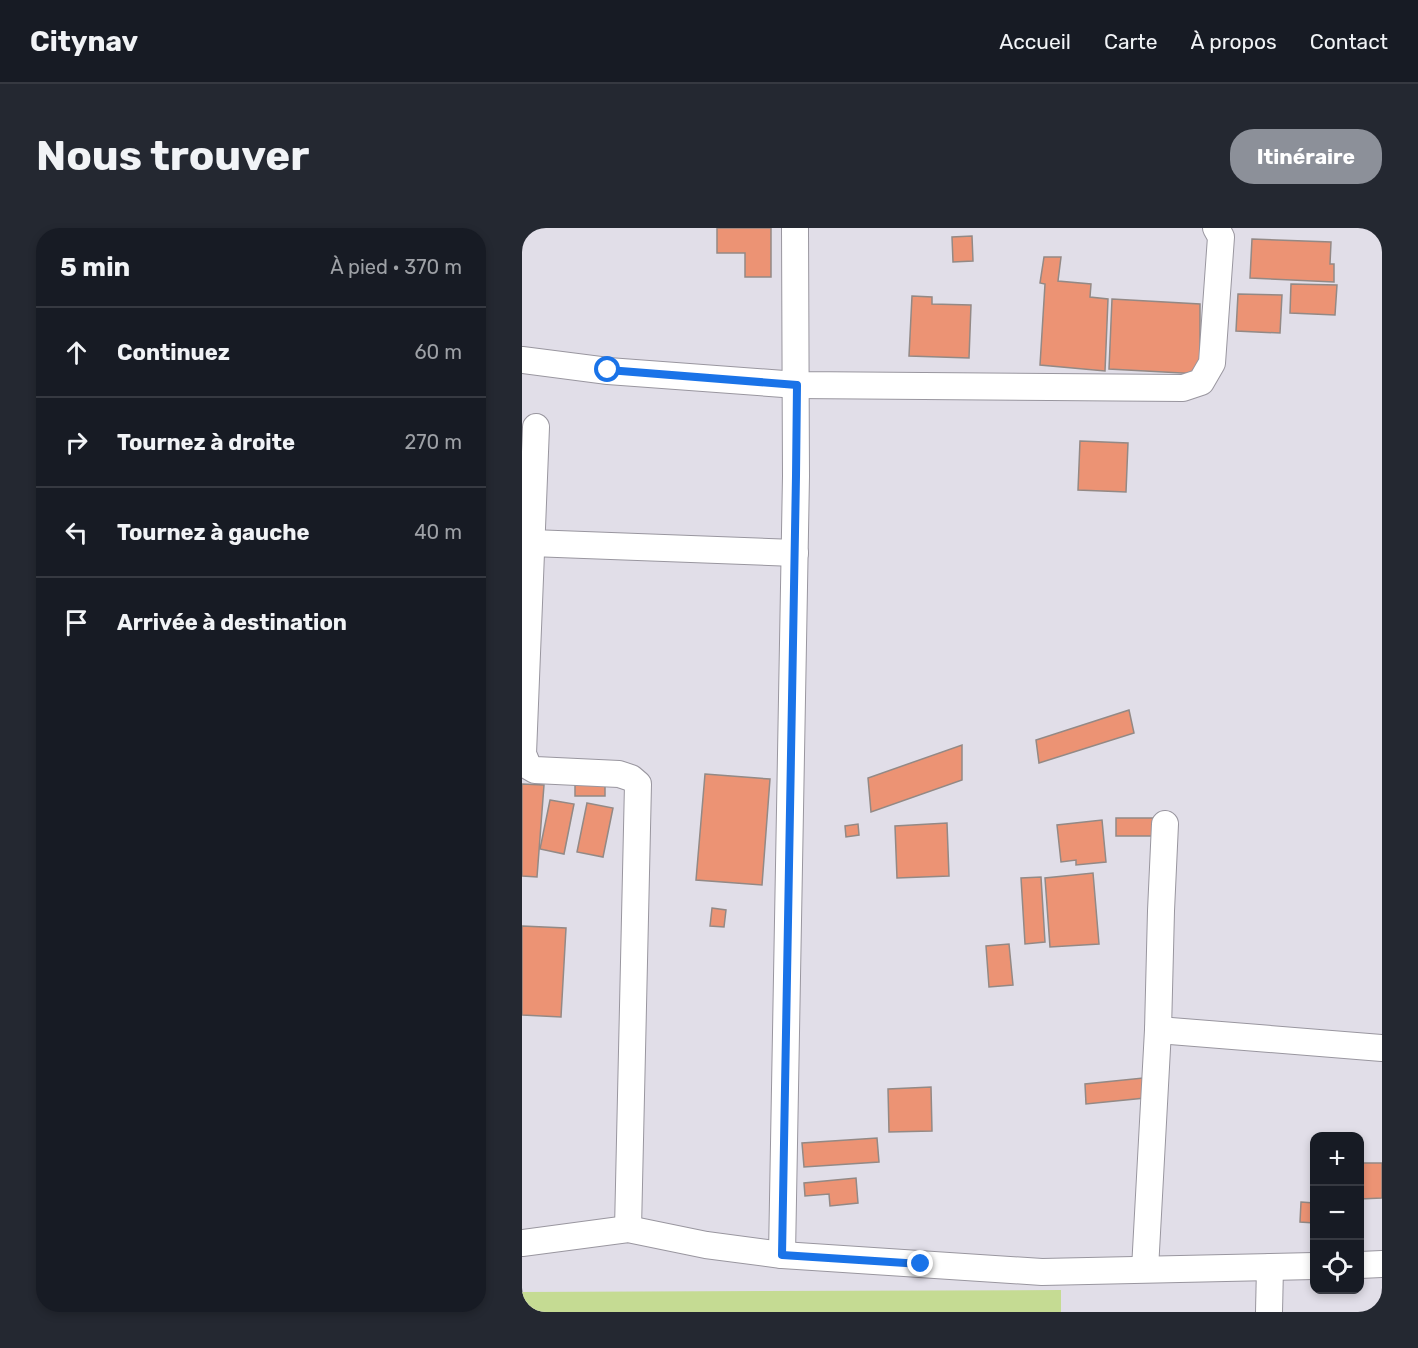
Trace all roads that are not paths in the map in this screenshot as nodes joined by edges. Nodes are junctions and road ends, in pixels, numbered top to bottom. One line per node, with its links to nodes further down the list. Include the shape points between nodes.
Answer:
1 (795, 228): 4 (street)
2 (1216, 228): 4 (street, via 1221,237 1212,363 1201,382 1183,388)
3 (522, 360): 4 (street)
4 (797, 385): 7 (street)
5 (536, 427): 6 (street)
6 (531, 543): 7 (street); 11 (street, via 523,754 528,766 535,770 619,774 638,784)
7 (795, 553): 13 (street)
8 (1166, 824): 9 (street)
9 (1158, 1030): 10 (street); 18 (street)
10 (1382, 1048)
11 (628, 1229): 12 (street); 13 (street)
12 (522, 1243)
13 (782, 1255): 18 (street, via 1042,1272)
14 (1364, 1264): 15 (street)
15 (1382, 1264)
16 (1310, 1266): 17 (street)
17 (1269, 1267): 18 (street); 19 (street)
18 (1145, 1269)
19 (1269, 1312)

